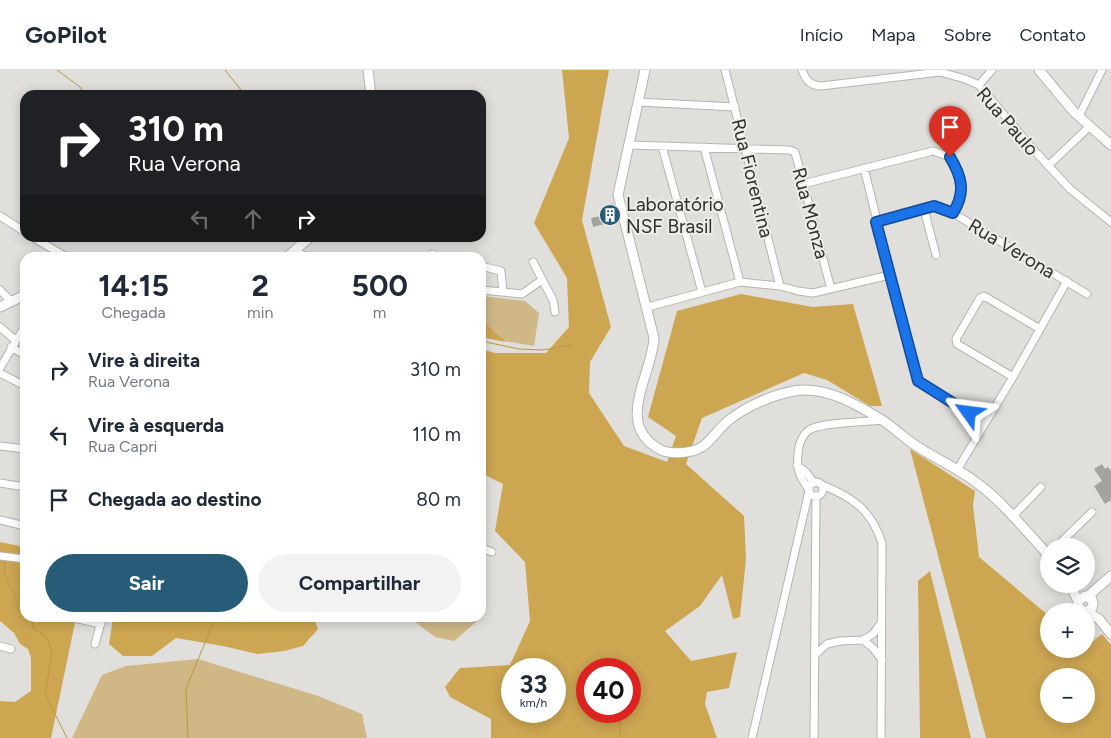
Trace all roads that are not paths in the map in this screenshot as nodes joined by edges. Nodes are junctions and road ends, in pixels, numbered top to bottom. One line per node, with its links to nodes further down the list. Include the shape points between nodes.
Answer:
1 (368, 70): 10 (main road)
2 (645, 70): 11 (main road)
3 (725, 70): 12 (street, Rua Fiorentina)
4 (802, 70): 8 (street, Rua Paulo, via 812,85 821,86)
5 (992, 70): 9 (street)
6 (1039, 70): 13 (main road)
7 (1102, 70): 13 (street)
8 (911, 72): 9 (street, Rua Paulo, via 940,72)
9 (979, 85): 20 (street, Rua Paulo)
10 (370, 90)
11 (638, 102): 12 (street); 15 (main road)
12 (735, 107): 19 (street, Rua Fiorentina)
13 (1080, 116): 14 (main road)
14 (1090, 126): 16 (main road); 20 (street)
15 (629, 145): 17 (street, Rua Monza); 50 (main road, via 618,195)
16 (1111, 145)
17 (662, 146): 18 (street, Rua Monza); 45 (street)
18 (704, 147): 19 (street, Rua Monza); 38 (street)
19 (745, 148): 22 (street, Rua Monza, via 792,150); 40 (street, Rua Fiorentina)
20 (1048, 166): 27 (street, Rua Paulo, via 1070,189)
21 (864, 168): 22 (street); 24 (street, via 933,151 950,157 958,173 962,193); 26 (street)
22 (803, 184): 41 (street, Rua Monza)
23 (924, 209): 24 (street, Rua Verona, via 936,207); 26 (street, Rua Verona); 33 (street)
24 (953, 213): 39 (street, Rua Verona)
25 (0, 216): 28 (street)
26 (876, 222): 36 (street)
27 (1111, 222)
28 (20, 229)
29 (41, 242): 32 (street)
30 (304, 242): 31 (main road)
31 (295, 251)
32 (58, 252)
33 (936, 255)
34 (533, 262): 37 (street)
35 (486, 267): 44 (street, via 501,270)
36 (890, 275): 41 (street); 62 (street, via 918,381)
37 (542, 280): 44 (street, via 522,294); 51 (street)
38 (740, 282): 40 (street); 45 (street)
39 (1067, 282): 46 (street, Rua Verona); 53 (street)
40 (780, 286): 41 (street, via 812,293)
41 (831, 289)
42 (0, 290): 48 (street)
43 (486, 290): 44 (street)
44 (503, 292)
45 (702, 292): 50 (street)
46 (1087, 294)
47 (20, 297): 48 (main road)
48 (10, 300): 49 (main road)
49 (0, 307)
50 (648, 307): 61 (main road, via 654,352 639,394 636,418 642,434 663,451 677,453 702,447 728,421 752,405 795,391 829,393)
51 (555, 312)
52 (0, 326): 55 (street)
53 (1040, 329): 59 (street); 59 (street, via 982,296 958,344)
54 (20, 334): 55 (street)
55 (13, 344): 56 (street); 57 (street)
56 (20, 350)
57 (0, 368)
58 (0, 374): 60 (street)
59 (1013, 377): 62 (street)
60 (20, 384)
61 (882, 420): 65 (street, via 829,424 809,430 798,445); 66 (main road)
62 (985, 423): 66 (street)
63 (0, 446): 64 (street)
64 (20, 448)
65 (797, 465): 70 (street, via 799,476); 71 (street)
66 (957, 470): 74 (main road, via 978,483)
67 (0, 482): 68 (street)
68 (20, 486)
69 (1041, 487): 74 (street)
70 (809, 490): 71 (street, via 810,485); 72 (street)
71 (818, 490): 72 (street); 76 (street); 90 (street, via 837,491 856,501 878,528 883,559)
72 (805, 510): 76 (street); 98 (street)
73 (1092, 512): 78 (street)
74 (1012, 517): 79 (main road)
75 (0, 520): 77 (street)
76 (817, 520): 96 (street)
77 (20, 525)
78 (1065, 538)
79 (1040, 547)
80 (486, 550): 81 (street)
81 (492, 552)
82 (0, 556): 83 (street)
83 (20, 558)
84 (1111, 576): 87 (main road)
85 (1077, 593): 86 (main road)
86 (1085, 603)
87 (1087, 603)
88 (1095, 616): 91 (main road)
89 (101, 622): 93 (street)
90 (881, 623): 92 (street, via 873,634); 97 (street)
91 (1111, 634)
92 (863, 640): 96 (street, via 840,640 827,644); 97 (street)
93 (95, 644)
94 (0, 646): 95 (street)
95 (10, 649)
96 (815, 655): 99 (street)
97 (882, 660): 100 (street)
98 (752, 738)
99 (814, 738)
100 (881, 738)

